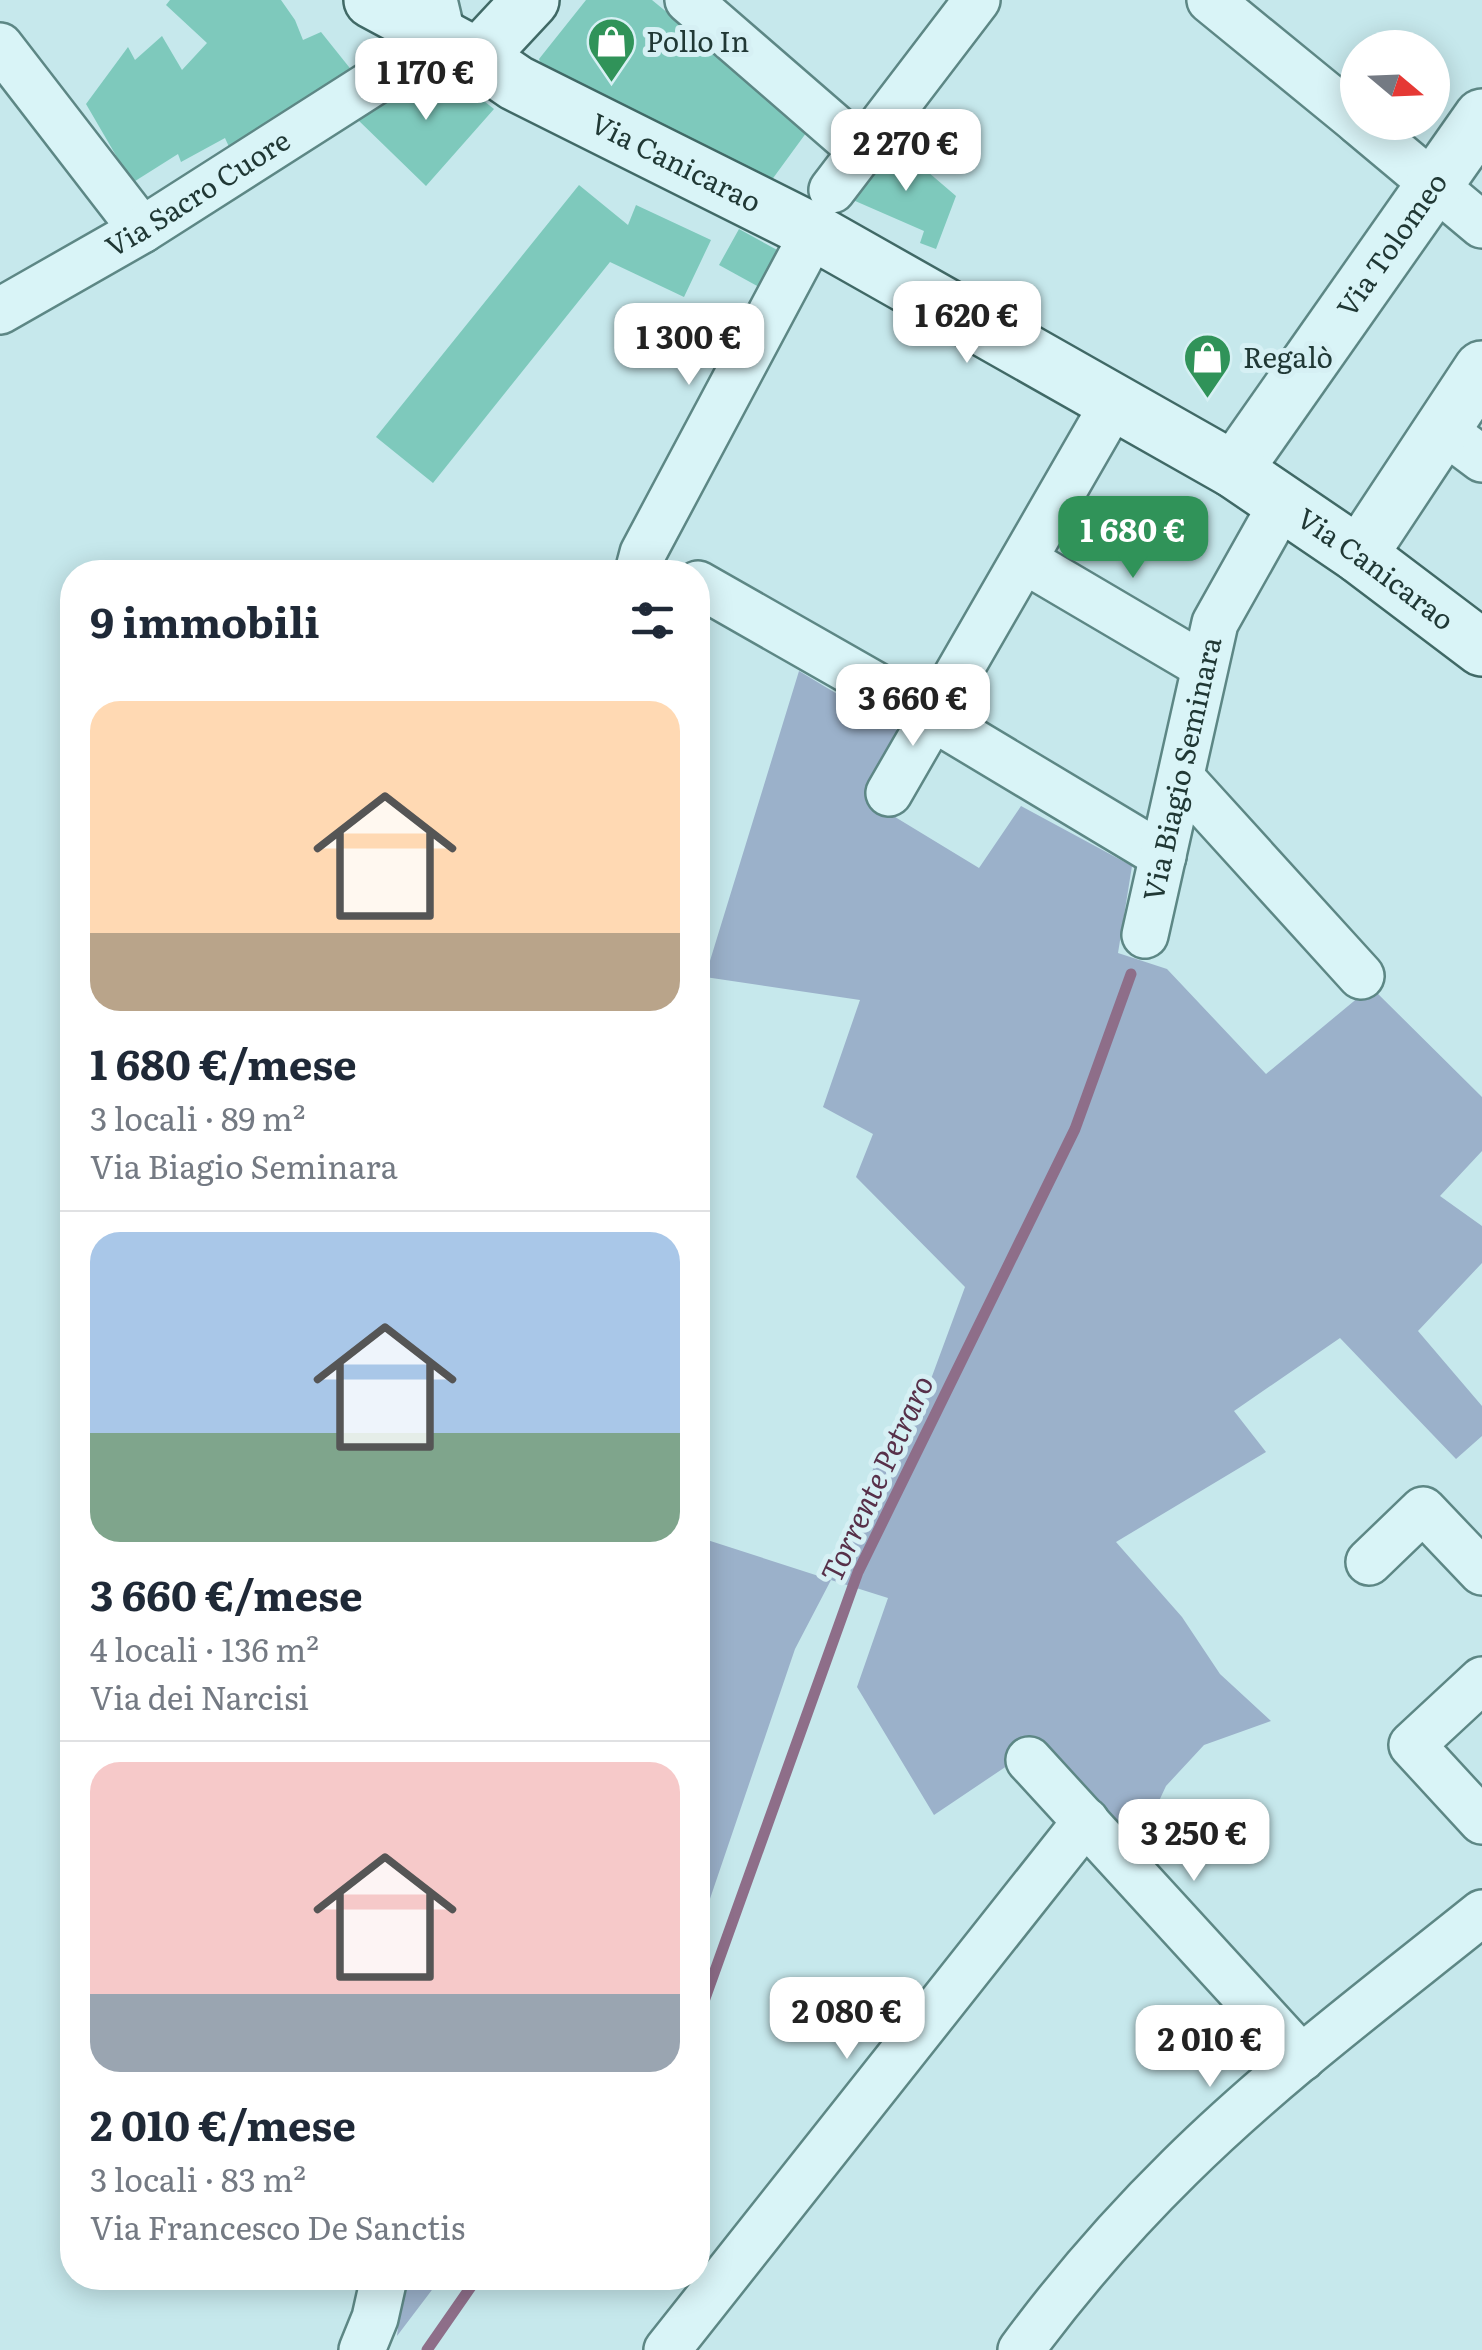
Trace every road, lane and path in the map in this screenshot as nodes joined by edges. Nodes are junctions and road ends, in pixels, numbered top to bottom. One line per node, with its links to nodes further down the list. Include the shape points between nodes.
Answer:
1 (372, 0): 6 (main road, Via Canicarao)
2 (532, 0): 6 (main road)
3 (688, 0): 11 (street)
4 (977, 0): 11 (street)
5 (1210, 0): 8 (street)
6 (452, 32): 13 (main road, Via Canicarao, via 516,84); 15 (street, Via Sacro Cuore)
7 (0, 46): 15 (street)
8 (1340, 107)
9 (1482, 117): 12 (main road, Via Tolomeo)
10 (1380, 140): 12 (street)
11 (862, 151): 13 (street)
12 (1434, 184): 14 (street); 20 (main road, Via Tolomeo)
13 (823, 210): 18 (main road, Via Canicarao); 23 (street)
14 (1482, 224)
15 (142, 230): 16 (street, Via Sacro Cuore)
16 (0, 311)
17 (1482, 369): 19 (main road)
18 (1116, 401): 20 (main road, Via Canicarao); 24 (street)
19 (1462, 444): 22 (main road)
20 (1234, 470): 21 (main road, Via Canicarao)
21 (1282, 502): 22 (main road, Via Canicarao); 27 (street, Via Biagio Seminara, via 1215,623)
22 (1359, 555): 26 (main road, Via Canicarao)
23 (656, 560)
24 (1024, 560): 27 (street); 28 (street)
25 (710, 591): 28 (street)
26 (1482, 648)
27 (1204, 666): 29 (street, Via Biagio Seminara)
28 (933, 718): 30 (street); 31 (street)
29 (1182, 779): 31 (street, Via Biagio Seminara); 33 (street)
30 (889, 793)
31 (1163, 856): 32 (street, Via Biagio Seminara)
32 (1145, 935)
33 (1361, 976)
34 (1370, 1562): 35 (street, via 1422,1510)
35 (1482, 1572)
36 (1482, 1680): 39 (street, via 1412,1744)
37 (1029, 1760): 38 (street)
38 (1086, 1821): 41 (street); 44 (street)
39 (1482, 1821)
40 (1482, 1912): 41 (street)
41 (1302, 2058): 45 (street, via 1181,2166 1072,2281)
42 (381, 2290): 43 (street)
43 (362, 2350)
44 (667, 2350)
45 (1021, 2350)

